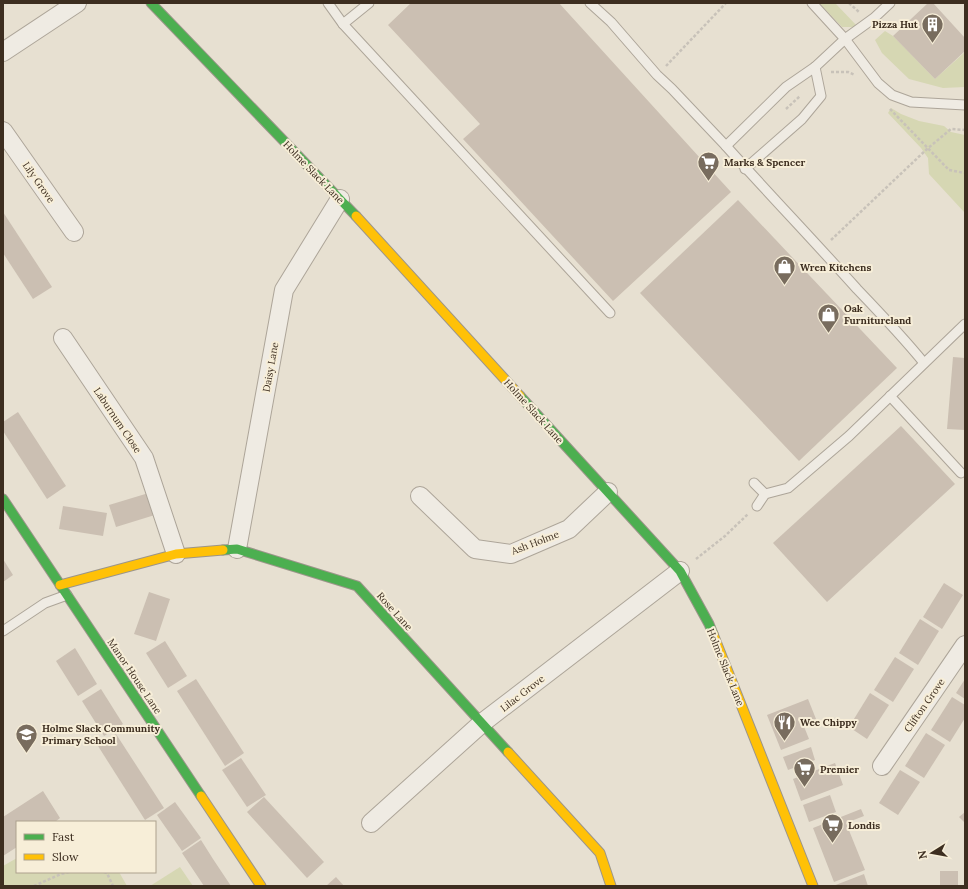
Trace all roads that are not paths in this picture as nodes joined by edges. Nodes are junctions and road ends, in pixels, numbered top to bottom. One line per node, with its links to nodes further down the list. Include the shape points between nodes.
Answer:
1 (77, 3): 10 (street)
2 (151, 3): 16 (street, Holme Slack Lane)
3 (328, 3): 8 (lane)
4 (369, 3): 8 (lane)
5 (590, 3): 14 (lane, via 611,22 657,75)
6 (812, 3): 9 (lane)
7 (890, 3): 9 (lane)
8 (343, 24): 18 (lane)
9 (845, 39): 11 (lane); 12 (lane, via 878,83 892,94 911,102)
10 (3, 52)
11 (815, 67): 14 (lane, via 786,87); 15 (lane, via 821,96 802,119)
12 (965, 105)
13 (3, 131): 17 (street, Lily Grove)
14 (726, 146): 15 (lane)
15 (745, 169): 21 (lane, via 794,219)
16 (340, 199): 25 (street, Holme Slack Lane); 30 (street, Daisy Lane, via 284,290)
17 (74, 232)
18 (610, 313)
19 (965, 324): 21 (lane)
20 (63, 338): 31 (street, Laburnum Close, via 144,458)
21 (924, 363): 22 (lane)
22 (890, 396): 23 (lane); 26 (lane, via 849,436 788,488)
23 (961, 473)
24 (754, 483): 26 (lane)
25 (608, 492): 27 (street, Ash Holme, via 569,529 511,554 475,549); 32 (street, Holme Slack Lane)
26 (765, 494): 29 (lane)
27 (420, 496)
28 (3, 499): 33 (street, Manor House Lane)
29 (757, 506)
30 (237, 549): 31 (street, Rose Lane); 37 (street, Rose Lane, via 357,586)
31 (176, 554): 33 (street, Rose Lane)
32 (680, 571): 37 (street, Lilac Grove); 42 (street, Holme Slack Lane, via 709,624)
33 (60, 585): 34 (street, Manor House Lane)
34 (68, 595): 35 (lane, via 45,603); 40 (street, Manor House Lane)
35 (3, 631)
36 (965, 645): 38 (street, Clifton Grove)
37 (482, 724): 39 (street, Lilac Grove); 41 (street, Rose Lane, via 600,853)
38 (882, 766)
39 (371, 823)
40 (261, 886)
41 (611, 886)
42 (813, 886)

